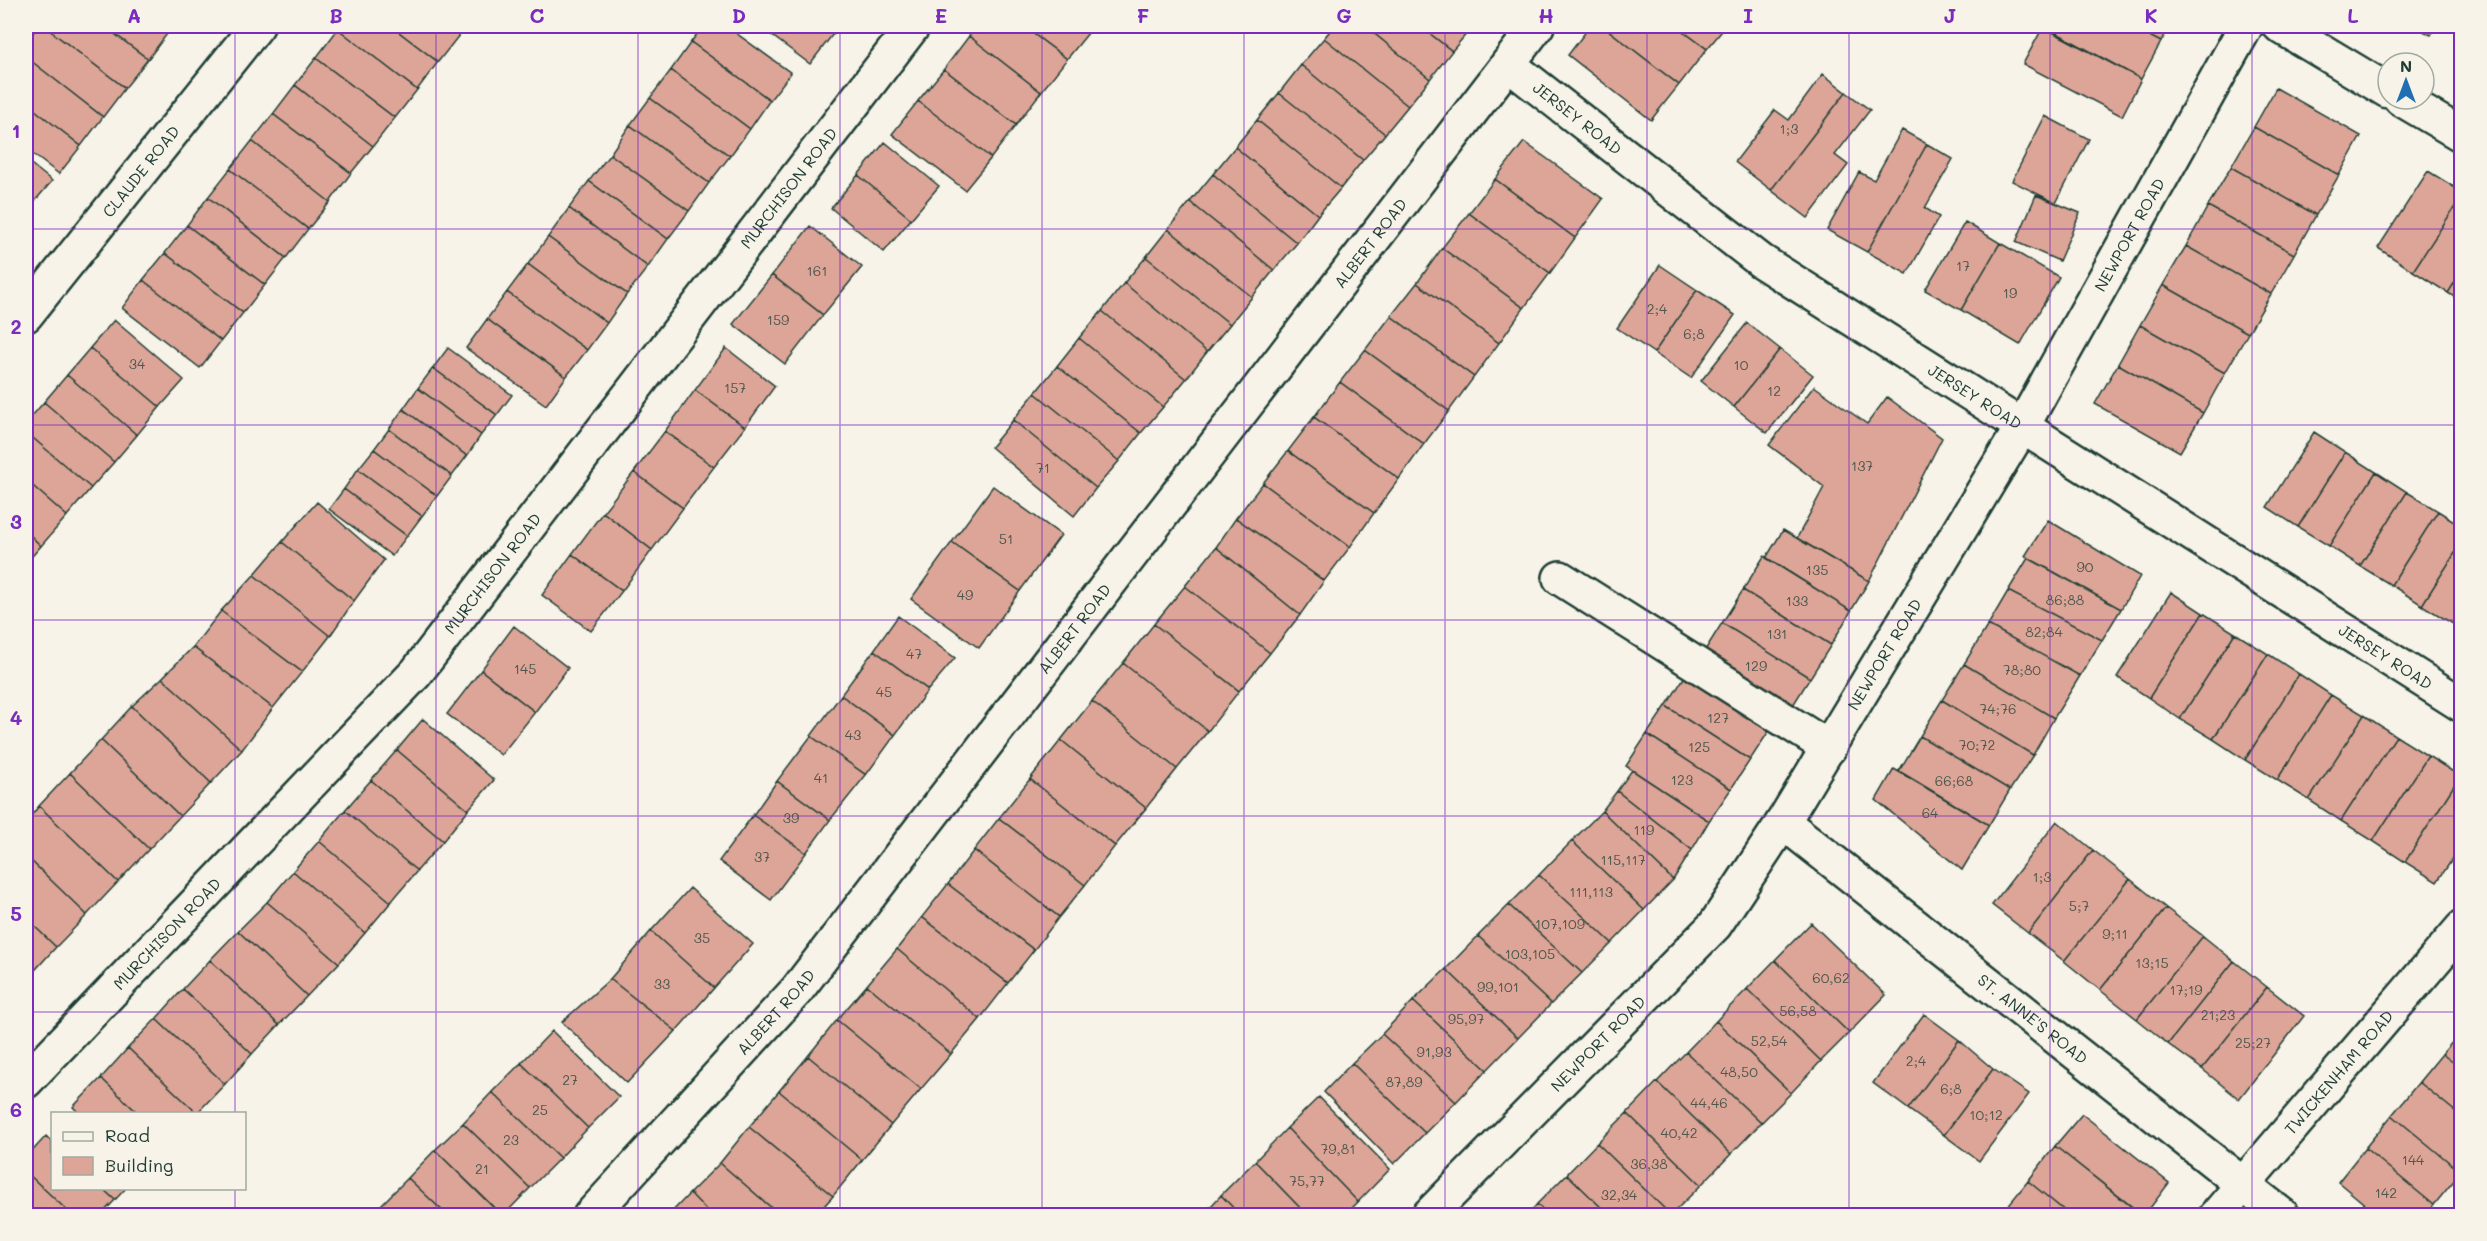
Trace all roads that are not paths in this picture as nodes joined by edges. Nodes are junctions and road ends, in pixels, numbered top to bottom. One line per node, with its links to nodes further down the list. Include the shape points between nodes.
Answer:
1 (257, 26): 10 (street, CLAUDE ROAD)
2 (913, 26): 17 (street, MURCHISON ROAD, via 416,673)
3 (1537, 26): 6 (street, ALBERT ROAD)
4 (2246, 26): 11 (street, NEWPORT ROAD)
5 (2280, 26): 7 (street)
6 (1508, 64): 11 (street, JERSEY ROAD, via 1761,261); 19 (street, ALBERT ROAD, via 798,990)
7 (2376, 84)
8 (2422, 111): 9 (street)
9 (2462, 135)
10 (26, 315)
11 (2022, 428): 13 (street, JERSEY ROAD); 14 (street, NEWPORT ROAD)
12 (1560, 578): 14 (street)
13 (2462, 705)
14 (1828, 748): 15 (street, NEWPORT ROAD)
15 (1784, 822): 18 (street, ST. ANNE'S ROAD); 20 (street, NEWPORT ROAD, via 1715,924)
16 (2462, 928): 18 (street, TWICKENHAM ROAD)
17 (26, 1081)
18 (2243, 1182): 21 (street, TWICKENHAM ROAD); 22 (street, ST. ANNE'S ROAD)
19 (590, 1215)
20 (1428, 1215)
21 (2216, 1215)
22 (2283, 1215)

